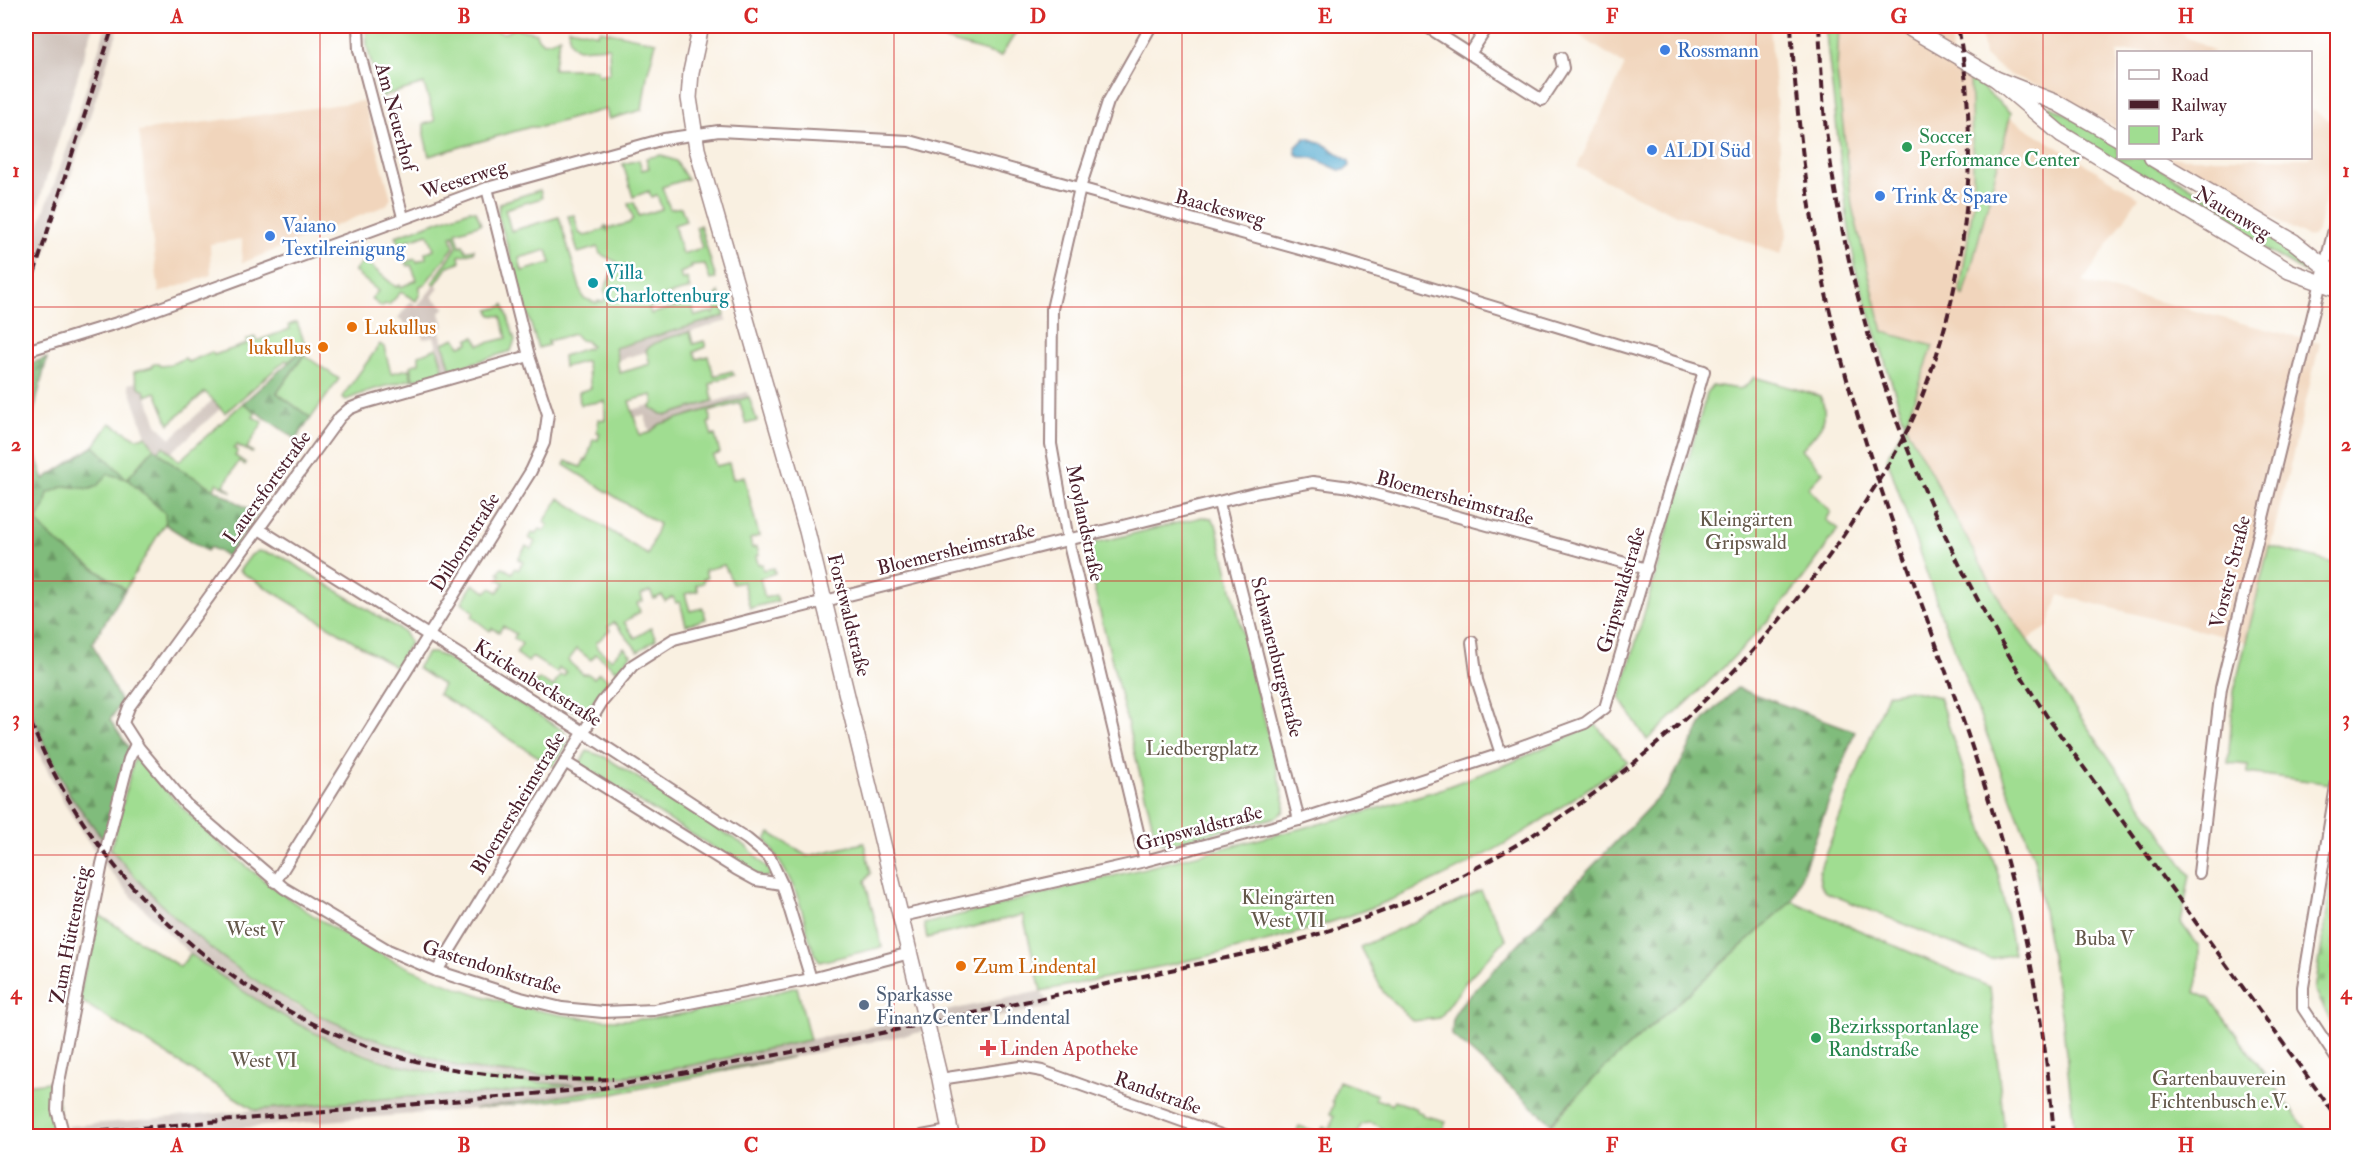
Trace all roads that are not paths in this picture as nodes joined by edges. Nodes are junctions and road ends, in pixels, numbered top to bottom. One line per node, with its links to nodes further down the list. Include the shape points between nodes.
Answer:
1 (358, 26): 19 (street, Am Neuerhof, via 359,50)
2 (701, 26): 13 (street, Forstwaldstraße, via 691,72)
3 (1151, 26): 17 (street, Moylandstraße, via 1108,102)
4 (1426, 26): 9 (street)
5 (1488, 26): 9 (street)
6 (1906, 26): 11 (street, Nauenweg)
7 (2336, 26): 8 (street)
8 (2337, 31)
9 (1470, 54): 10 (street, via 1542,100 1563,68)
10 (1561, 58)
11 (1996, 79): 14 (street, Nauenweg, via 2057,103); 22 (street, Nauenweg, via 2061,134 2289,271)
12 (716, 131): 13 (street, Weeserweg); 17 (street, Baackesweg, via 909,141)
13 (694, 134): 16 (street, Weeserweg); 31 (street, Forstwaldstraße)
14 (2117, 137)
15 (2154, 159): 20 (street, Nauenweg, via 2294,243)
16 (487, 188): 19 (street, Weeserweg); 25 (street, Dilbornstraße)
17 (1080, 188): 26 (street, Baackesweg, via 1347,262); 29 (street, Moylandstraße, via 1052,309 1051,444)
18 (2337, 213): 20 (street, Vorster Straße)
19 (403, 217): 24 (street, Weeserweg, via 130,319)
20 (2324, 266): 21 (street, Nauenweg); 22 (street, Vorster Straße)
21 (2337, 277)
22 (2319, 283): 23 (street, Nauenweg); 41 (street, Vorster Straße, via 2221,688)
23 (2337, 289)
24 (26, 351)
25 (530, 356): 28 (street, Lauersfortstraße, via 349,410 336,421); 32 (street, Dilbornstraße, via 548,414 544,442 531,471)
26 (1704, 371): 30 (street, Gripswaldstraße)
27 (1219, 503): 29 (street, Bloemersheimstraße); 30 (street, Bloemersheimstraße, via 1313,482 1350,487); 39 (street, Schwanenburgstraße)
28 (259, 529): 32 (street, Krickenbeckstraße); 35 (street, Lauersfortstraße, via 129,706 123,723)
29 (1068, 540): 31 (street, Bloemersheimstraße); 40 (street, Moylandstraße)
30 (1647, 569): 36 (street, Gripswaldstraße, via 1605,708 1585,723)
31 (824, 600): 34 (street, Bloemersheimstraße, via 674,639 633,665); 44 (street, Forstwaldstraße)
32 (428, 636): 34 (street, Krickenbeckstraße); 42 (street, Dilbornstraße)
33 (1472, 642): 36 (street, via 1477,680)
34 (583, 732): 37 (street, Bloemersheimstraße); 43 (street, Krickenbeckstraße, via 747,839 770,858)
35 (136, 744): 42 (street, Gastendonkstraße, via 186,804); 51 (street, Zum Hüttensteig, via 102,864 58,1087 57,1110)
36 (1501, 754): 39 (street, Gripswaldstraße)
37 (566, 762): 43 (street, via 736,869 756,880); 46 (street, Bloemersheimstraße)
38 (2337, 774): 48 (street, via 2303,987 2303,1008)
39 (1299, 820): 40 (street, Gripswaldstraße)
40 (1145, 861): 44 (street, Gripswaldstraße)
41 (2199, 873)
42 (275, 882): 46 (street, Gastendonkstraße, via 388,950)
43 (782, 884): 47 (street, Krickenbeckstraße)
44 (902, 916): 45 (street, Forstwaldstraße)
45 (910, 953): 47 (street, Gastendonkstraße); 49 (street, Forstwaldstraße)
46 (437, 971): 47 (street, Gastendonkstraße, via 521,999 603,1012 654,1010)
47 (811, 979)
48 (2337, 1061)
49 (940, 1079): 50 (street, Forstwaldstraße); 53 (street, Randstraße, via 1020,1067 1042,1071)
50 (950, 1134): 52 (street)
51 (64, 1137)
52 (922, 1137)
53 (1224, 1137)

